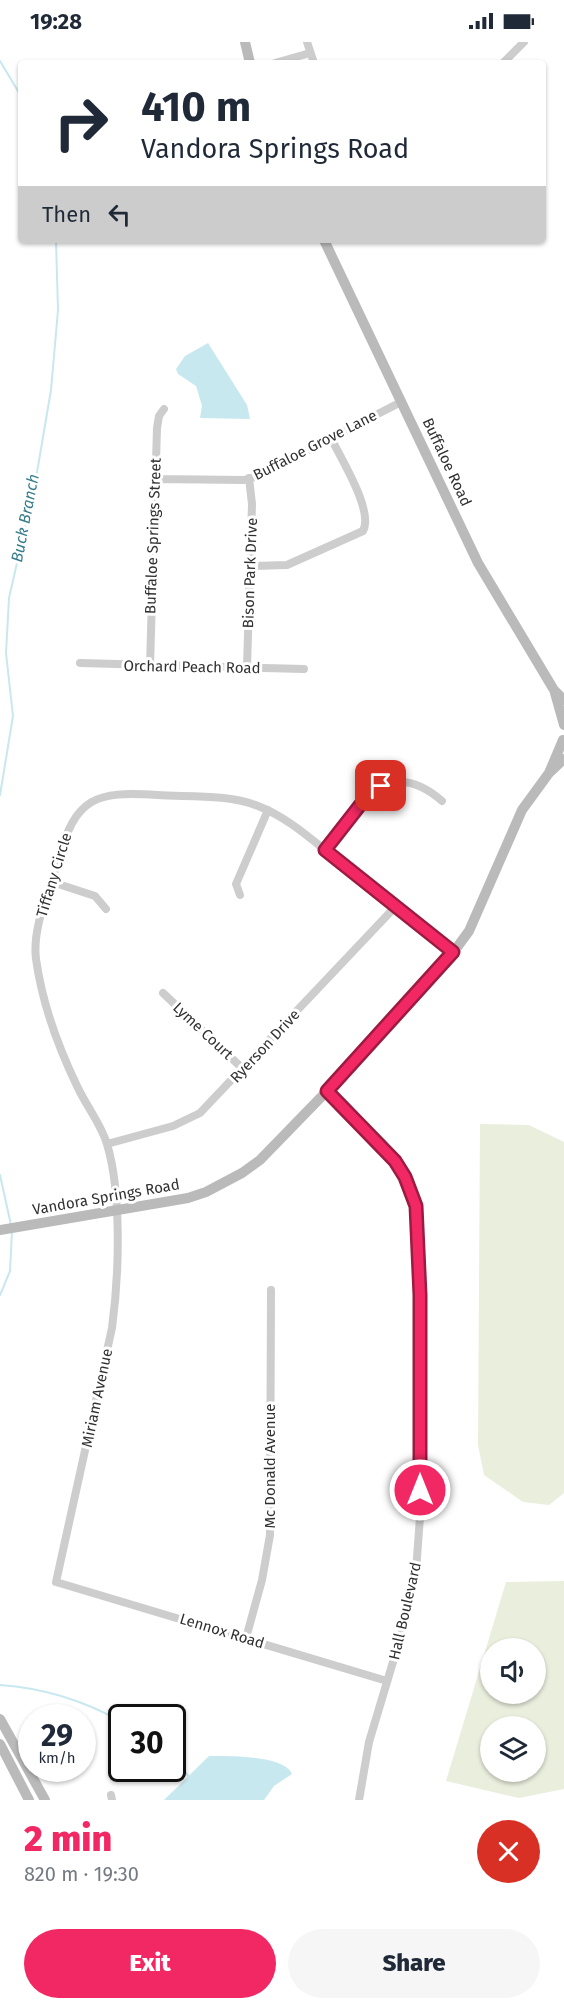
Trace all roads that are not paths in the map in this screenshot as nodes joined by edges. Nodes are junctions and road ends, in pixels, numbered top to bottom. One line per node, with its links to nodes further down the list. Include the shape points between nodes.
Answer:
1 (244, 42): 5 (street)
2 (307, 42): 4 (street)
3 (525, 42): 8 (street)
4 (310, 53): 6 (street); 7 (street)
5 (249, 60)
6 (286, 60)
7 (313, 60)
8 (506, 60)
9 (325, 243): 10 (street, Buffaloe Road)
10 (401, 402): 12 (street, Buffaloe Grove Lane); 20 (street, Buffaloe Road, via 478,563)
11 (164, 409): 14 (street, Buffaloe Springs Street, via 157,428)
12 (331, 438): 13 (street, Buffaloe Grove Lane); 15 (street, via 364,508 367,524 363,531 287,565)
13 (249, 478): 14 (street, Buffaloe Grove Lane); 15 (street, Bison Park Drive)
14 (156, 479): 17 (street, Buffaloe Springs Street)
15 (250, 567): 18 (street, Bison Park Drive)
16 (80, 663): 17 (street, Orchard Peach Road)
17 (150, 666): 18 (street, Orchard Peach Road)
18 (247, 667): 19 (street, Orchard Peach Road)
19 (304, 669)
20 (554, 690): 21 (street, Buffaloe Road); 22 (street, Buffaloe Road)
21 (564, 700)
22 (564, 725): 23 (street, Buffaloe Road)
23 (564, 741): 25 (street, Vandora Springs Road)
24 (564, 759): 25 (street, Vandora Springs Road)
25 (549, 773): 33 (street, Vandora Springs Road, via 522,810 468,931)
26 (442, 801): 28 (street, via 420,785 401,781 381,786 368,795)
27 (268, 810): 28 (street, Tiffany Circle); 29 (street, Tiffany Circle, via 216,798 111,794 86,804 71,821); 30 (street, via 236,884)
28 (325, 850): 31 (street, Tiffany Circle)
29 (52, 882): 32 (street, via 95,896); 37 (street, Tiffany Circle, via 37,932 40,983 70,1071)
30 (240, 895)
31 (396, 906): 33 (street, Tiffany Circle); 35 (street, Ryerson Drive)
32 (106, 909)
33 (453, 952): 36 (street, Vandora Springs Road)
34 (163, 993): 35 (street, Lyme Court)
35 (243, 1069): 37 (street, Ryerson Drive, via 200,1113)
36 (327, 1091): 38 (street, Vandora Springs Road, via 260,1160 242,1173 188,1198); 43 (street, Hall Boulevard, via 395,1161 411,1191 418,1221 418,1550 410,1602)
37 (107, 1144): 38 (street, Tiffany Circle)
38 (117, 1212): 39 (street, Vandora Springs Road); 41 (street, Miriam Avenue, via 118,1288 112,1328)
39 (0, 1230)
40 (271, 1290): 42 (street, Mc Donald Avenue, via 270,1535)
41 (56, 1582): 42 (street, Lennox Road)
42 (246, 1638): 43 (street, Lennox Road)
43 (387, 1682): 48 (street, Hall Boulevard, via 367,1749)
44 (0, 1719): 47 (street)
45 (0, 1744): 46 (street)
46 (29, 1800)
47 (45, 1800)
48 (359, 1800)

